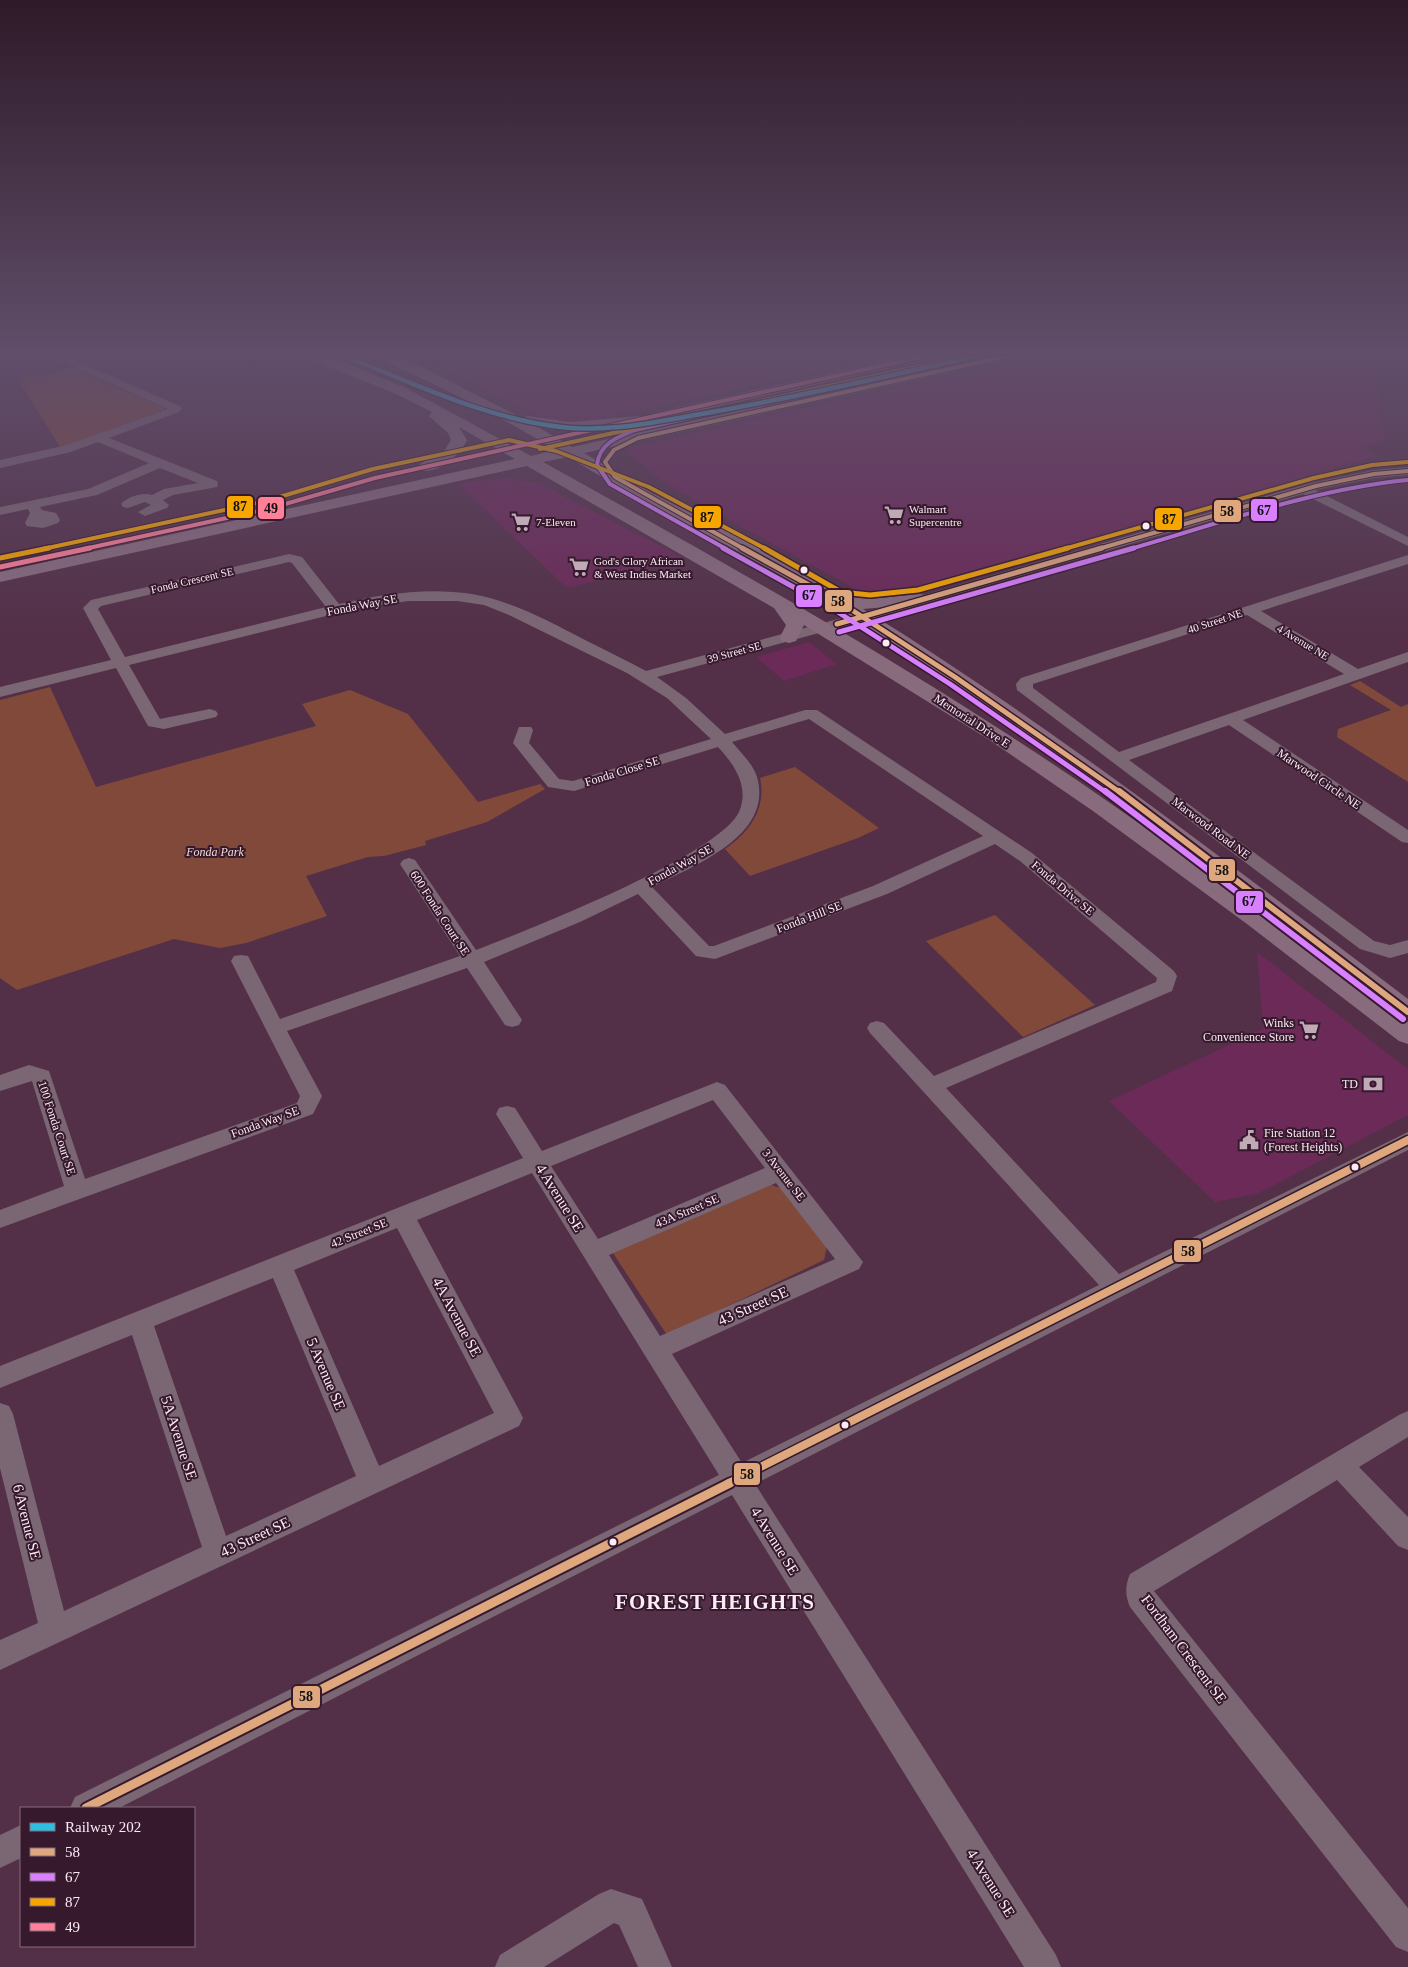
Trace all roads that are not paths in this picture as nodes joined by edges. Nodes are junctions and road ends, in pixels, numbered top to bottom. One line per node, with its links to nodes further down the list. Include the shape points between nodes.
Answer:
1 (75, 446): 13 (street)
2 (117, 446): 12 (street)
3 (457, 446): 14 (main road)
4 (526, 446): 11 (main road)
5 (528, 446): 11 (main road)
6 (533, 446): 11 (main road)
7 (556, 446): 11 (main road)
8 (559, 446): 11 (main road)
9 (579, 446): 11 (main road)
10 (622, 446): 17 (main road, via 606,456 605,462)
11 (539, 451): 14 (main road); 16 (main road); 17 (main road, Memorial Drive E); 18 (main road, Memorial Drive E); 19 (main road); 21 (main road)
12 (160, 463): 22 (street, via 212,484 176,492); 24 (street, via 92,492 35,509)
13 (0, 464)
14 (426, 467): 29 (main road, via 268,509)
15 (1408, 471): 20 (street, 39 Street SE, via 1374,474)
16 (480, 472): 18 (main road, via 518,471); 19 (main road)
17 (615, 477): 21 (main road, Memorial Drive E)
18 (564, 482): 28 (main road, Memorial Drive E)
19 (418, 484): 30 (main road)
20 (1305, 490): 26 (street); 31 (street, 39 Street SE)
21 (645, 495): 32 (main road, Memorial Drive E, via 754,552)
22 (155, 501): 23 (street, via 145,497); 25 (street, via 162,505)
23 (128, 504)
24 (0, 511)
25 (145, 512)
26 (1408, 542)
27 (1408, 559): 35 (street, 40 Street NE)
28 (707, 562): 33 (main road, Memorial Drive E); 36 (main road)
29 (0, 568)
30 (0, 576)
31 (920, 600): 32 (main road, via 870,604); 36 (street, 39 Street SE)
32 (838, 601): 36 (main road, Memorial Drive E)
33 (781, 604): 36 (main road, Memorial Drive E); 37 (main road, via 795,625)
34 (335, 609): 39 (street, Fonda Way SE); 39 (street, Fonda Crescent SE, via 297,560 289,558 96,603 90,608); 41 (street, Fonda Way SE, via 410,597 445,596 486,602 525,615)
35 (1249, 610): 40 (street, 4 Avenue NE); 43 (street, 40 Street NE)
36 (843, 622): 37 (street, 39 Street SE); 42 (main road, Memorial Drive E); 42 (main road, via 848,631); 61 (main road, Memorial Drive E, via 994,735 1215,888)
37 (790, 637): 41 (street, 39 Street SE)
38 (1408, 657): 40 (street)
39 (121, 662): 44 (street, Fonda Way SE); 45 (street, via 154,723 164,724)
40 (1357, 675): 46 (street)
41 (645, 676): 48 (street, Fonda Way SE, via 675,696)
42 (955, 677): 57 (main road, Memorial Drive E, via 1107,782)
43 (1024, 684): 49 (street, Marwood Road NE, via 1025,690)
44 (0, 692)
45 (210, 714)
46 (1231, 719): 49 (street); 51 (street, Marwood Circle NE)
47 (525, 730): 48 (street, Fonda Close SE, via 521,743 554,783 574,786)
48 (722, 740): 50 (street, Fonda Drive SE, via 810,713); 53 (street, Fonda Way SE, via 748,774 748,810 732,832 712,848)
49 (1118, 758): 54 (street, Marwood Road NE, via 1367,945 1390,952)
50 (996, 837): 53 (street, Fonda Hill SE, via 880,890 715,953 703,951); 63 (street, Fonda Drive SE, via 1026,857 1167,976 1165,986)
51 (1408, 838)
52 (409, 864): 56 (street, 600 Fonda Court SE)
53 (641, 886): 56 (street, Fonda Way SE)
54 (1408, 946)
55 (240, 961): 59 (street)
56 (472, 961): 58 (street, 600 Fonda Court SE); 59 (street, Fonda Way SE)
57 (1408, 1012)
58 (512, 1020)
59 (274, 1028): 69 (street, Fonda Way SE, via 311,1096 304,1108)
60 (877, 1028): 63 (street)
61 (1408, 1035)
62 (0, 1083): 69 (street, 100 Fonda Court SE, via 30,1073 41,1076)
63 (931, 1086): 75 (street)
64 (717, 1090): 67 (street, 42 Street SE); 68 (street, 3 Avenue SE)
65 (507, 1114): 67 (street, 4 Avenue SE)
66 (1408, 1140): 75 (street)
67 (537, 1162): 70 (street, 42 Street SE); 72 (street, 4 Avenue SE)
68 (781, 1170): 72 (street, 43A Street SE); 73 (street, 3 Avenue SE)
69 (77, 1191): 71 (street, Fonda Way SE)
70 (403, 1216): 74 (street, 42 Street SE); 80 (street, 4A Avenue SE)
71 (0, 1220)
72 (594, 1251): 77 (street, 4 Avenue SE)
73 (851, 1262): 77 (street, 43 Street SE)
74 (280, 1265): 76 (street, 42 Street SE); 84 (street, 5 Avenue SE)
75 (1115, 1286): 83 (street)
76 (140, 1321): 78 (street, 42 Street SE); 86 (street, 5A Avenue SE)
77 (655, 1350): 83 (street, 4 Avenue SE)
78 (0, 1377)
79 (0, 1414): 87 (street, 6 Avenue SE)
80 (510, 1418): 84 (street, 43 Street SE)
81 (1408, 1423): 82 (street, Fordham Crescent SE)
82 (1340, 1465): 85 (street); 92 (street, Fordham Crescent SE, via 1140,1584 1140,1597)
83 (736, 1478): 89 (street); 95 (street, 4 Avenue SE)
84 (372, 1483): 86 (street, 43 Street SE)
85 (1408, 1537)
86 (218, 1554): 87 (street, 43 Street SE)
87 (54, 1630): 88 (street, 43 Street SE)
88 (0, 1655)
89 (88, 1807)
90 (20, 1842): 91 (street)
91 (0, 1852)
92 (1408, 1935)
93 (512, 1967): 94 (street, via 611,1906 630,1911)
94 (656, 1967)
95 (1044, 1967)

